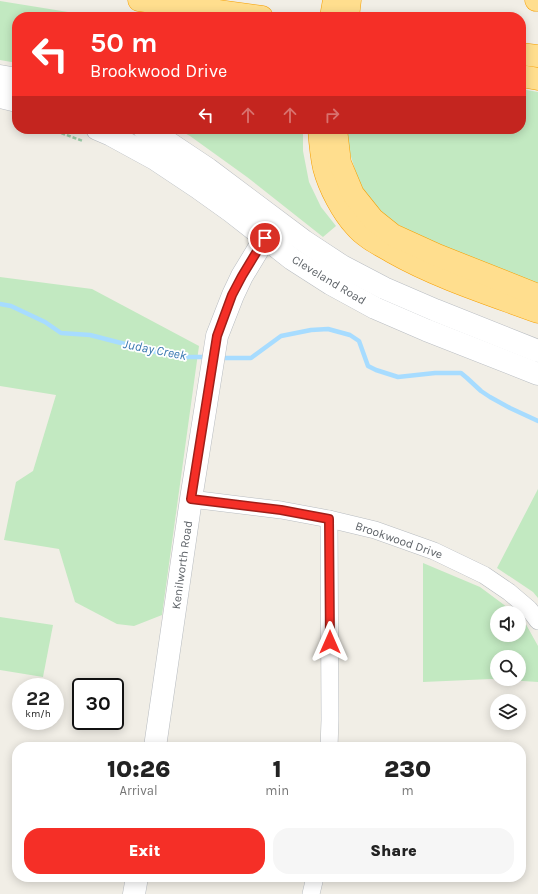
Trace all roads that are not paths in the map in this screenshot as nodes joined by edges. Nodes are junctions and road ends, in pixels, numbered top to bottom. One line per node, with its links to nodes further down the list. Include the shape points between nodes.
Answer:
1 (139, 0): 4 (highway)
2 (334, 0): 5 (highway)
3 (350, 0): 6 (highway)
4 (226, 12)
5 (332, 12)
6 (349, 12)
7 (526, 55): 8 (highway)
8 (538, 56)
9 (0, 76): 11 (main road)
10 (526, 77): 12 (highway)
11 (12, 78)
12 (538, 79)
13 (0, 97): 14 (main road)
14 (12, 100)
15 (109, 134): 19 (main road, Cleveland Road, via 155,159)
16 (153, 134): 22 (main road, Cleveland Road, via 208,169 304,241 342,266 384,288)
17 (319, 134): 21 (highway, via 324,168 333,192 356,227 375,243 436,274)
18 (337, 134): 20 (highway, via 340,163 353,194 373,219 394,235 437,255)
19 (265, 238): 23 (main road, Cleveland Road, via 331,284 375,308); 24 (main road, Kenilworth Road, via 232,295 217,336)
20 (538, 295)
21 (538, 312)
22 (538, 351)
23 (538, 374)
24 (191, 499): 25 (street, Brookwood Drive, via 281,510); 27 (main road, Kenilworth Road)
25 (329, 519): 26 (street, Brookwood Drive, via 375,530 434,551 484,575 519,600); 28 (street)
26 (538, 621)
27 (156, 742)
28 (329, 742)
29 (135, 882): 31 (main road)
30 (314, 882): 32 (street)
31 (134, 894)
32 (311, 894)

